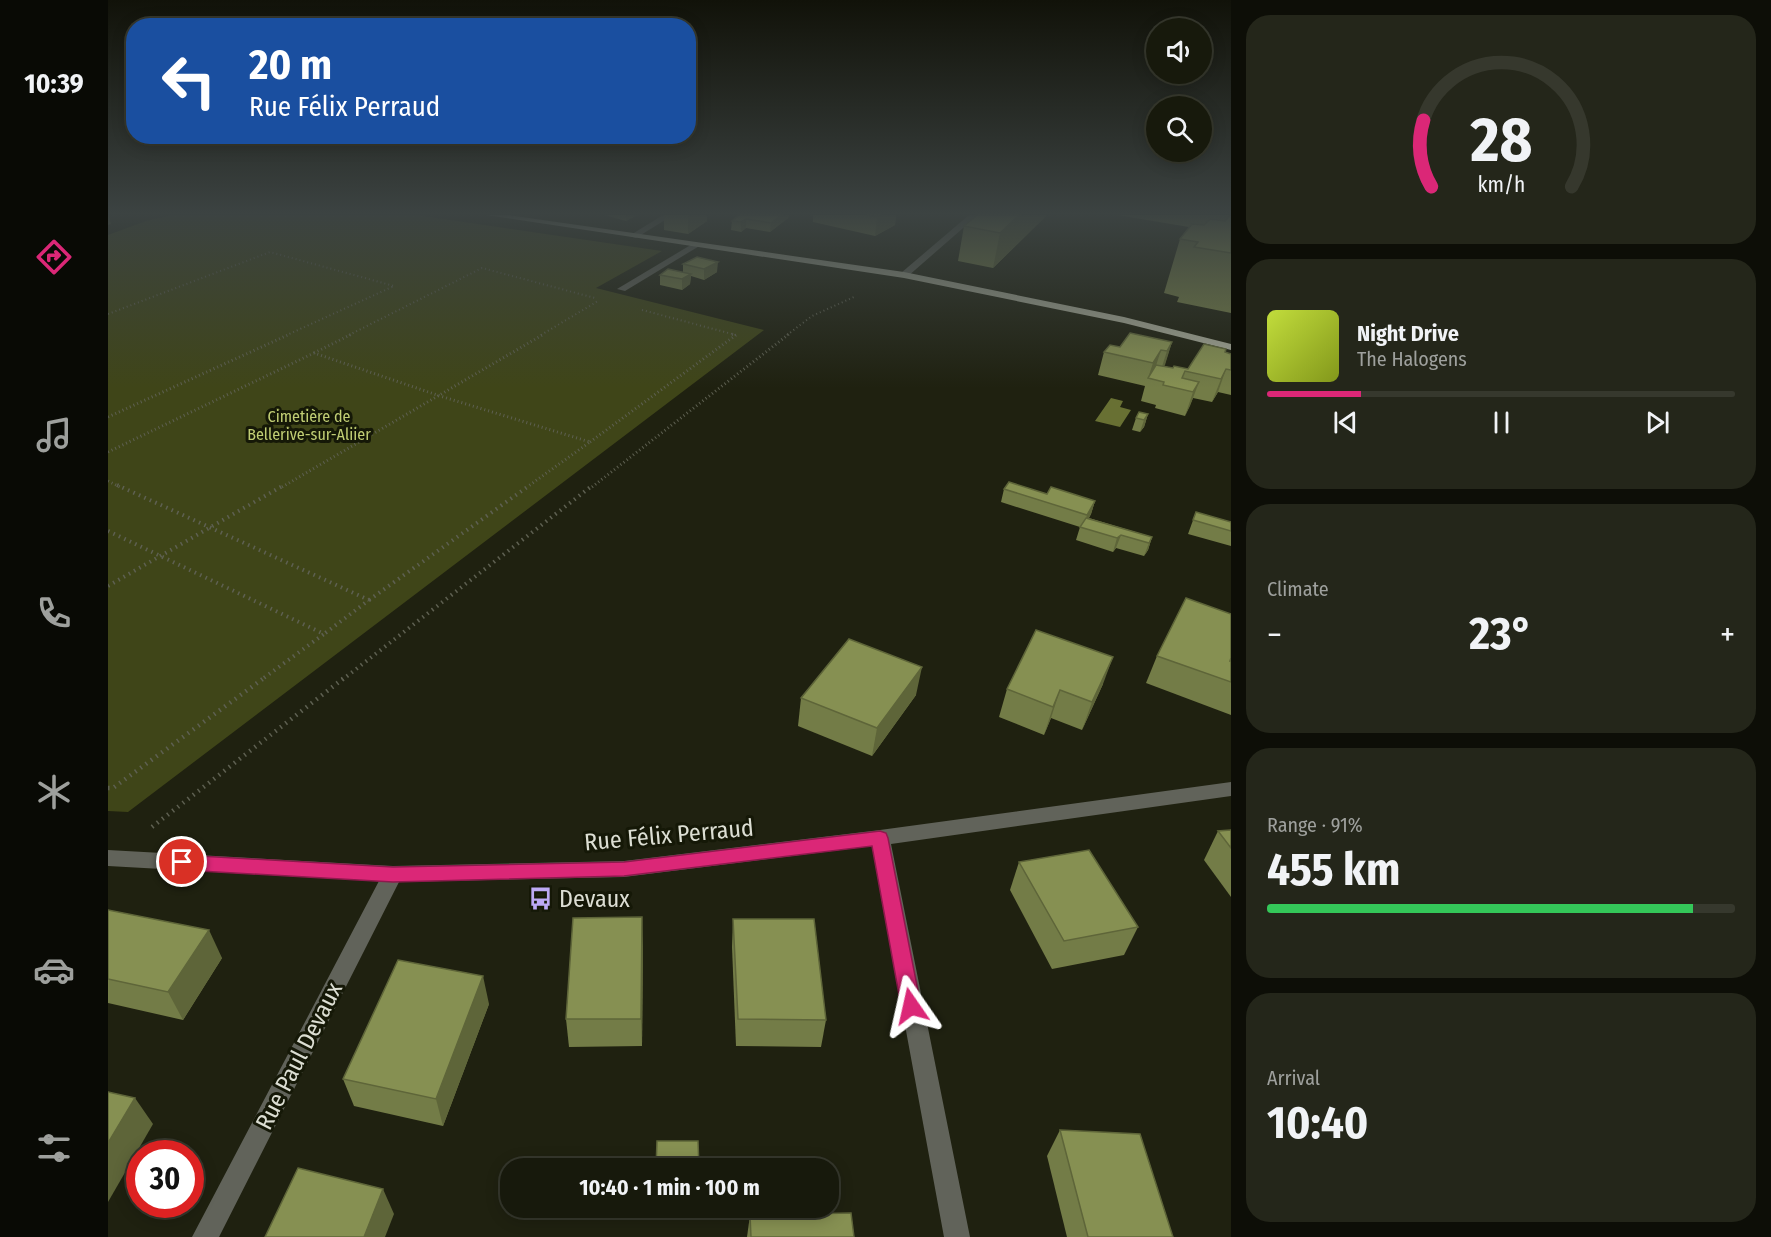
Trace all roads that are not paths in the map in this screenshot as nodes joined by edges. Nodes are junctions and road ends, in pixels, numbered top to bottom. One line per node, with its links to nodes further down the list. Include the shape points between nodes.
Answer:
1 (650, 273): 5 (street)
2 (888, 273): 4 (main road)
3 (907, 273): 4 (street)
4 (904, 275): 6 (main road, via 1124,320)
5 (622, 289)
6 (1231, 347)
7 (1231, 789): 8 (street, Rue Félix Perraud)
8 (880, 838): 10 (street, Rue Félix Perraud, via 624,869); 12 (street)
9 (110, 858): 10 (street, Rue Félix Perraud)
10 (393, 874): 11 (street, Rue Paul Devaux)
11 (205, 1237)
12 (957, 1237)

